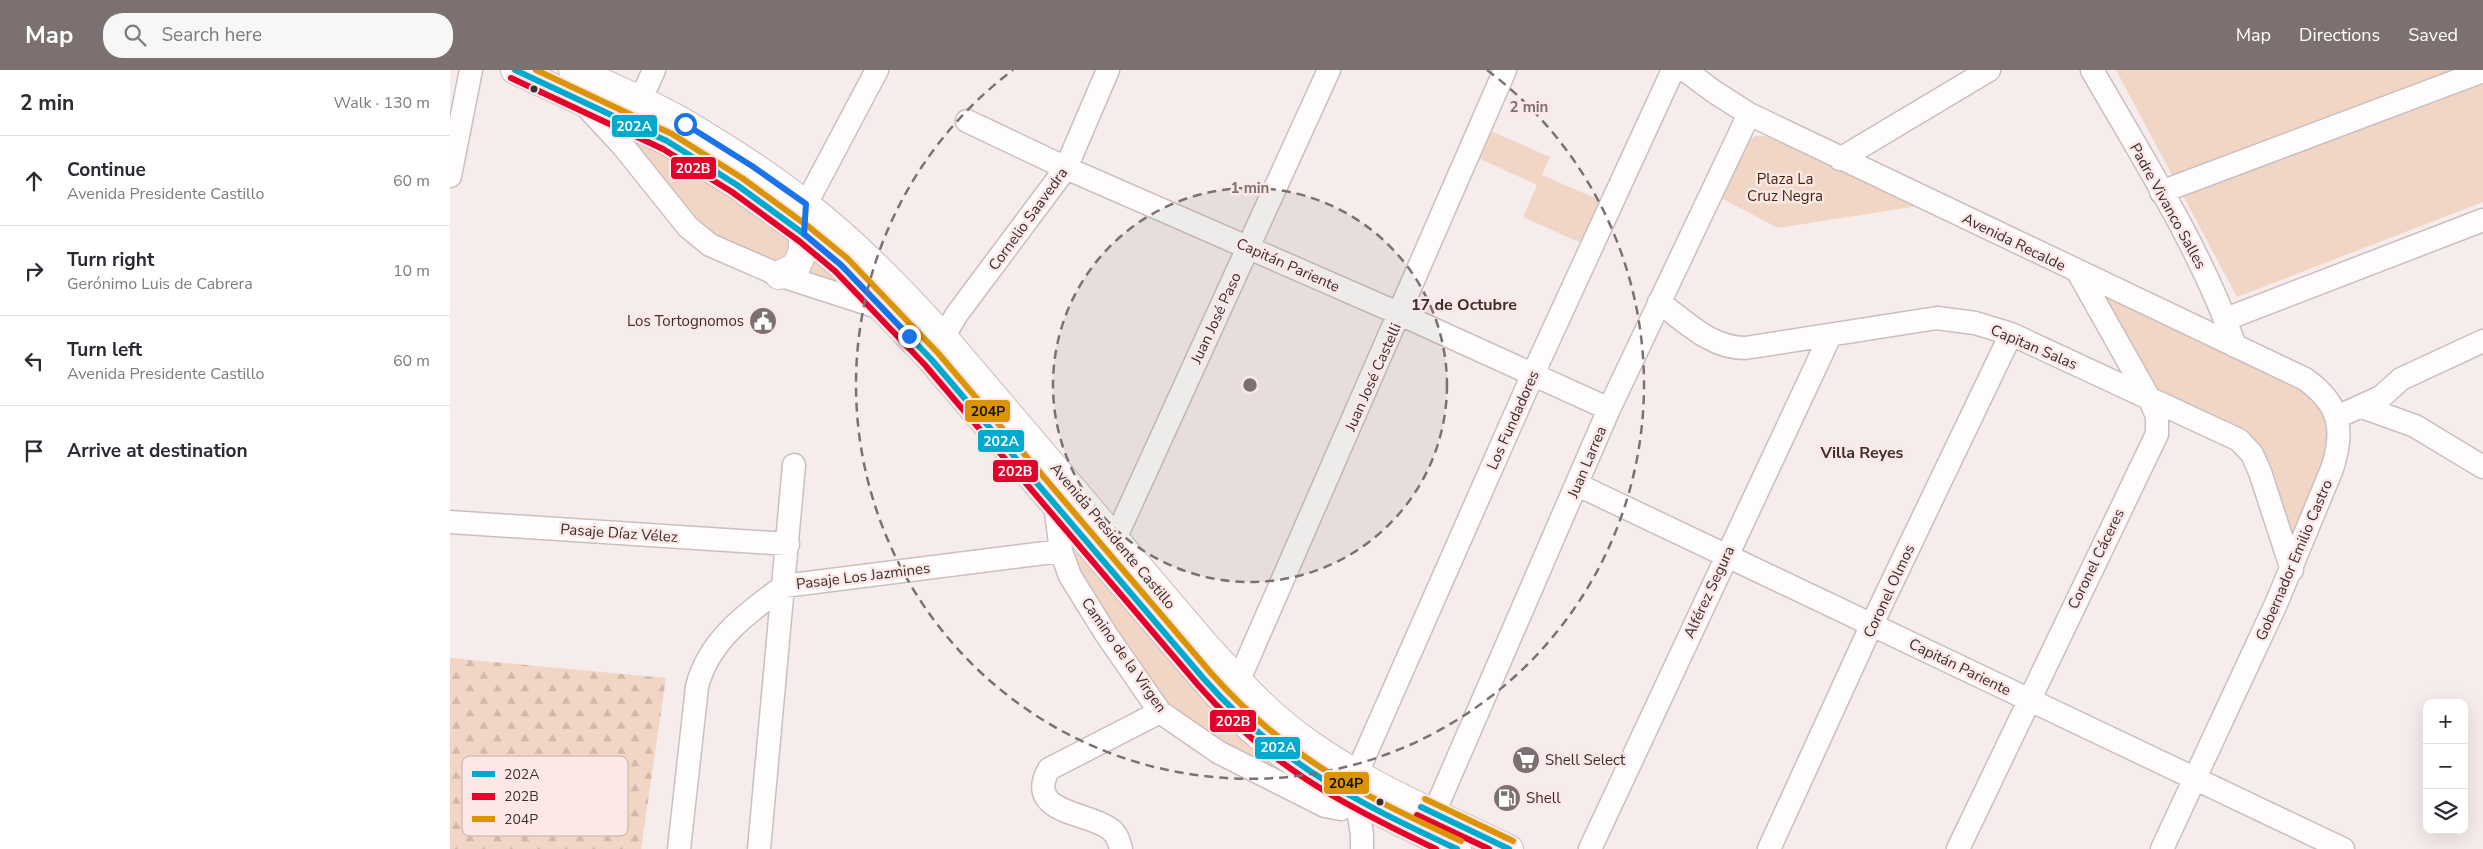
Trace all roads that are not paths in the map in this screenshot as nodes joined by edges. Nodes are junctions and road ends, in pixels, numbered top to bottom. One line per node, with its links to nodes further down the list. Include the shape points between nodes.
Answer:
1 (472, 70): 20 (street)
2 (515, 70): 14 (main road, Avenida Presidente Castillo)
3 (573, 70): 15 (main road, Avenida Presidente Castillo)
4 (654, 70): 15 (street)
5 (876, 70): 22 (street)
6 (1108, 70): 19 (street, Cornelio Saavedra)
7 (1329, 70): 25 (street, Juan José Paso)
8 (1505, 70): 30 (street, Juan José Castelli)
9 (1673, 70): 37 (street, Los Fundadores)
10 (1685, 70): 16 (street, Avenida Recalde)
11 (1989, 70): 18 (street)
12 (2092, 70): 21 (street, Padre Vivanco Salles)
13 (2483, 71): 21 (street)
14 (580, 99): 24 (main road, Avenida Presidente Castillo, via 667,142 737,185); 27 (street, via 623,146 688,227 710,245)
15 (640, 101): 22 (main road, Avenida Presidente Castillo, via 707,138)
16 (1749, 114): 18 (street, Avenida Recalde); 28 (street, Juan Larrea)
17 (967, 121): 19 (street, Capitán Pariente)
18 (1840, 159): 26 (street, Avenida Recalde)
19 (1066, 168): 25 (street, Capitán Pariente); 36 (street, Cornelio Saavedra)
20 (450, 176)
21 (2161, 192): 31 (street, Padre Vivanco Salles)
22 (806, 204): 24 (street); 36 (main road, Avenida Presidente Castillo, via 899,288)
23 (2483, 220): 31 (street)
24 (804, 234): 27 (main road, via 802,253 796,267); 29 (main road, Avenida Presidente Castillo, via 841,265)
25 (1249, 247): 30 (street, Capitán Pariente); 47 (street, Juan José Paso)
26 (2078, 272): 35 (street, Avenida Recalde); 38 (street, Coronel Cáceres)
27 (779, 275): 29 (street)
28 (1659, 302): 33 (street, Capitan Salas, via 1715,343 1730,348); 40 (street, Juan Larrea)
29 (885, 310): 36 (main road, Avenida Presidente Castillo)
30 (1400, 314): 37 (street, Capitán Pariente); 54 (street, Juan José Castelli)
31 (2226, 319): 35 (street, Padre Vivanco Salles)
32 (2012, 334): 33 (street, Capitan Salas, via 1975,323 1937,318); 38 (street, Capitan Salas); 53 (street, Coronel Olmos)
33 (1830, 336): 50 (street, Alférez Segura)
34 (2483, 341): 39 (street, via 2401,379 2381,397)
35 (2235, 346): 41 (street, Avenida Recalde, via 2305,379 2321,390)
36 (937, 348): 45 (main road, Avenida Presidente Castillo); 47 (main road, Avenida Presidente Castillo)
37 (1533, 374): 40 (street, Capitán Pariente); 58 (street, Los Fundadores)
38 (2149, 398): 51 (street, Capitan Salas, via 2239,440 2252,454); 55 (street, Coronel Cáceres, via 2157,416 2157,434)
39 (2362, 407): 41 (street); 43 (street, via 2415,426)
40 (1609, 409): 44 (street, Juan Larrea)
41 (2337, 417): 51 (street, Gobernador Emilio Castro, via 2338,451)
42 (794, 465): 48 (street)
43 (2483, 467)
44 (1578, 485): 50 (street, Capitán Pariente); 59 (street, Juan Larrea)
45 (1054, 504): 49 (street, Camino de la Virgen); 58 (main road, Avenida Presidente Castillo, via 1224,702 1289,757)
46 (450, 522): 48 (street, Pasaje Díaz Vélez)
47 (1115, 539): 54 (main road, Avenida Presidente Castillo)
48 (788, 544): 52 (street)
49 (1061, 551): 52 (street, Pasaje Los Jazmines); 56 (street, Camino de la Virgen, via 1070,576)
50 (1726, 556): 53 (street, Capitán Pariente); 68 (street, Alférez Segura)
51 (2292, 570): 57 (street, Gobernador Emilio Castro)
52 (784, 586): 63 (street, Pasaje Los Jazmines, via 727,634 713,648 702,668 697,687); 64 (street)
53 (1872, 624): 55 (street, Capitán Pariente); 69 (street, Coronel Olmos)
54 (1238, 682): 58 (main road, Avenida Presidente Castillo, via 1275,718)
55 (2029, 700): 57 (street, Capitán Pariente); 70 (street, Coronel Cáceres)
56 (1160, 712): 58 (street, Camino de la Virgen, via 1218,752 1325,806 1341,808); 61 (street, via 1049,769 1046,776 1044,791 1052,804 1110,829)
57 (2195, 780): 71 (street, Gobernador Emilio Castro); 72 (street, Capitán Pariente)
58 (1356, 786): 59 (main road, Avenida Presidente Castillo); 60 (main road, Avenida Presidente Castillo); 65 (street)
59 (1434, 813): 67 (main road, Avenida Presidente Castillo)
60 (1388, 816): 62 (main road, Avenida Presidente Castillo); 66 (street)
61 (1120, 844)
62 (1448, 846)
63 (679, 849)
64 (759, 849)
65 (1362, 849)
66 (1368, 849)
67 (1509, 849)
68 (1590, 849)
69 (1768, 849)
70 (1958, 849)
71 (2162, 849)
72 (2343, 849)

